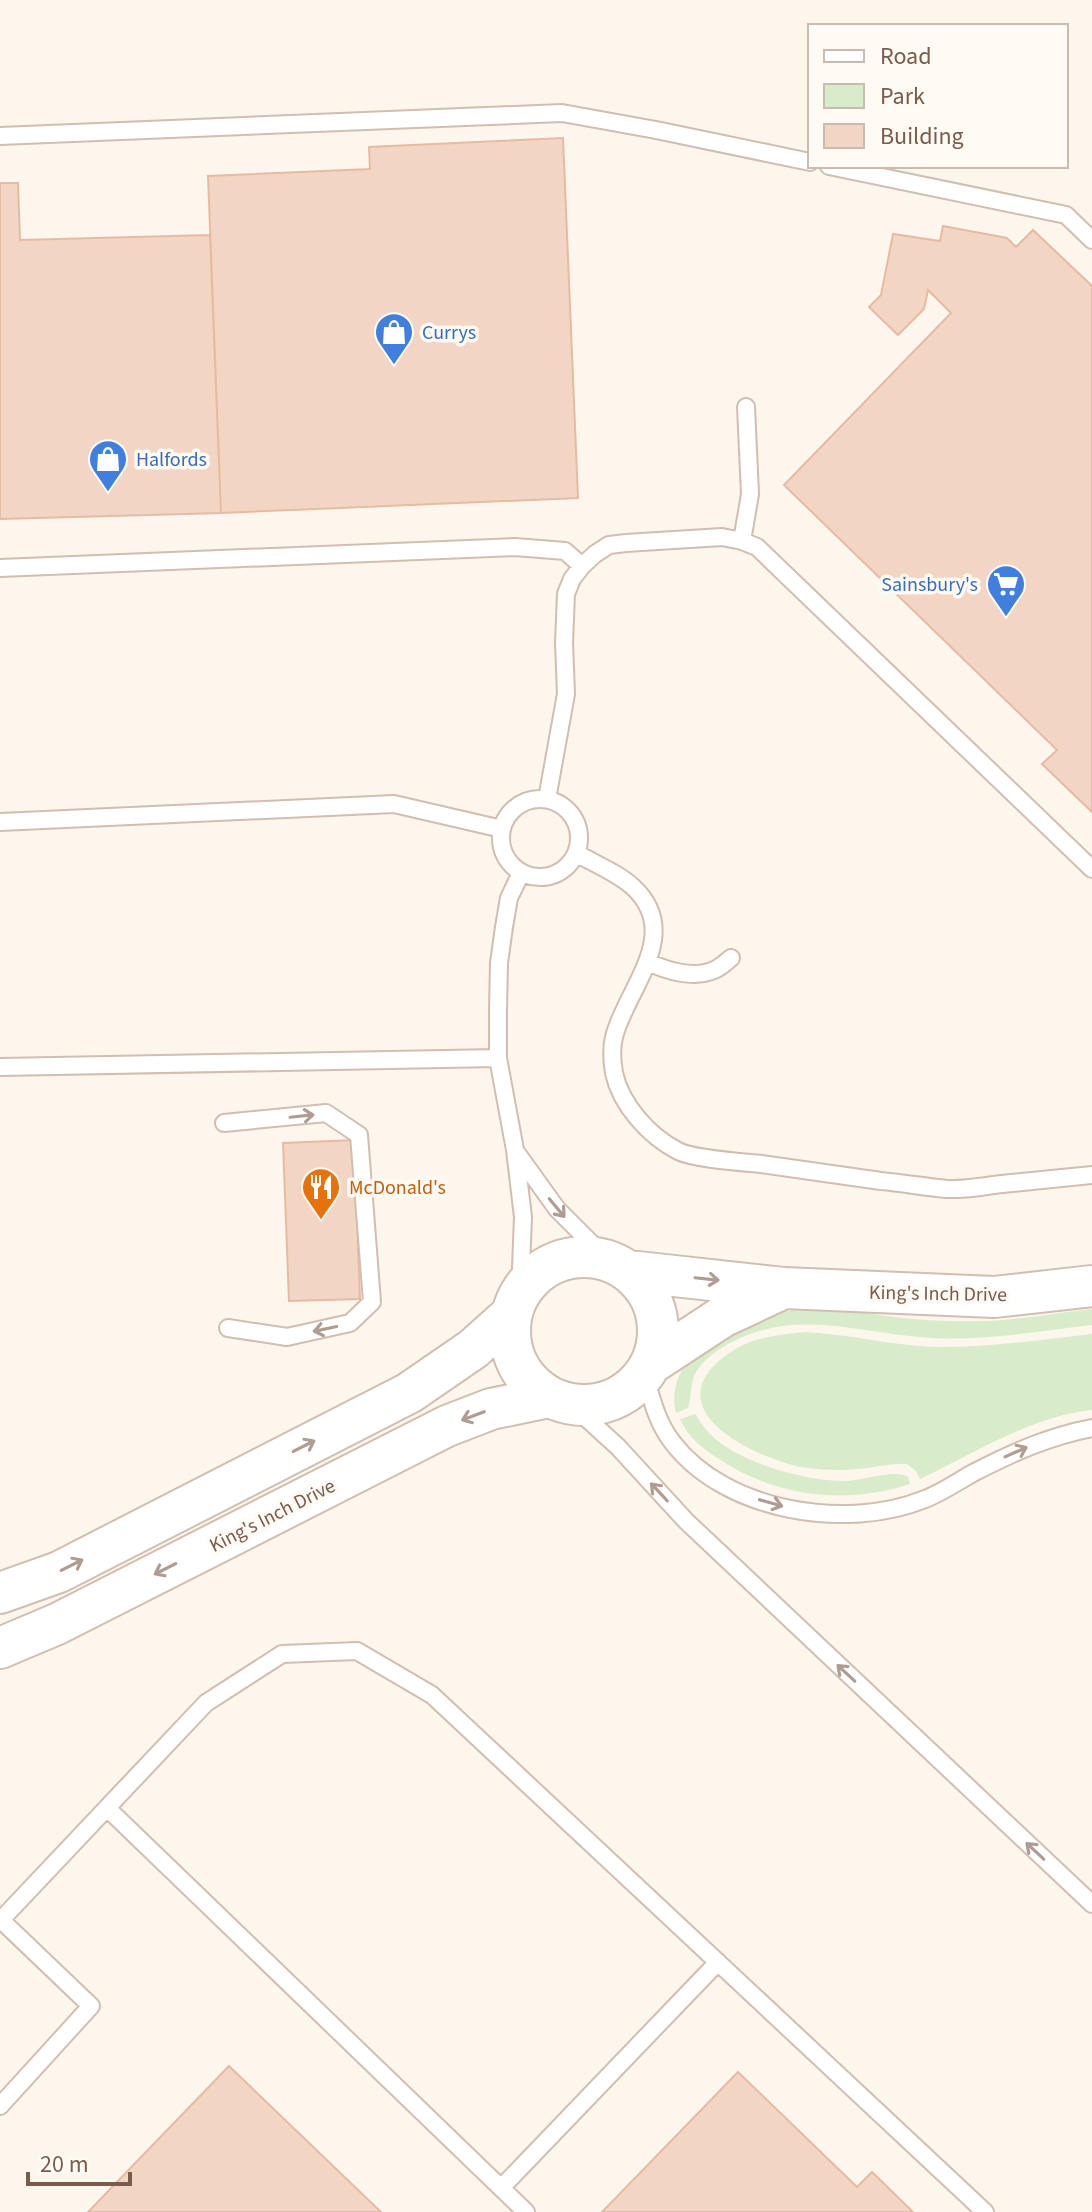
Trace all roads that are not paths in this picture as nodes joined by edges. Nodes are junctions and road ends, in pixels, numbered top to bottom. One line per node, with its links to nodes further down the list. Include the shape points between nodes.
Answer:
1 (0, 136): 2 (lane, via 562,113)
2 (808, 162)
3 (839, 168): 4 (lane, via 1066,215)
4 (1092, 240)
5 (746, 407): 6 (lane, via 750,494)
6 (742, 541): 7 (lane, via 700,537 609,545); 13 (lane, via 757,547)
7 (582, 566): 8 (lane, via 565,551 515,547); 9 (lane, via 566,594 566,694)
8 (0, 568)
9 (547, 799): 11 (lane, via 515,808); 12 (lane, via 571,813 579,839)
10 (0, 822): 11 (lane, via 394,804)
11 (502, 829): 14 (lane, via 505,856)
12 (576, 853): 14 (lane, via 558,873); 16 (lane, via 618,876 642,898 653,928)
13 (1092, 869)
14 (521, 873): 17 (lane, via 509,898 499,963)
15 (731, 958): 16 (lane, via 700,974 664,970)
16 (648, 962): 21 (lane, via 613,1040 615,1077 631,1111 679,1152 949,1189)
17 (498, 1058): 18 (lane); 20 (lane)
18 (0, 1067)
19 (224, 1123): 26 (lane, one-way to 26, via 326,1113 359,1135 372,1302 350,1323 287,1337)
20 (515, 1150): 22 (lane, one-way to 22, via 557,1209); 25 (lane, via 523,1217)
21 (1092, 1175)
22 (618, 1265): 24 (street, King's Inch Drive, one-way to 24); 25 (street, King's Inch Drive, via 582,1256 556,1262 536,1274); 27 (street, via 647,1289 658,1313 659,1339)
23 (1092, 1286): 24 (street, King's Inch Drive, via 994,1297)
24 (784, 1288): 27 (street, King's Inch Drive, via 722,1317)
25 (516, 1304): 28 (street, via 510,1339 516,1362 530,1383); 30 (street, King's Inch Drive, one-way to 25, via 59,1572 409,1393 473,1349)
26 (228, 1328)
27 (649, 1370): 28 (street, King's Inch Drive, via 619,1398 596,1405); 29 (lane, one-way to 29, via 659,1423 691,1464 751,1497 807,1513 847,1515 896,1508 926,1499 1041,1441)
28 (560, 1401): 31 (street, King's Inch Drive, one-way to 31, via 491,1409 447,1426); 33 (lane, one-way to 28, via 697,1531 618,1447)
29 (1092, 1428)
30 (0, 1593)
31 (0, 1648)
32 (107, 1808): 34 (lane); 35 (lane, via 206,1703 282,1654 357,1651 432,1695); 37 (lane)
33 (1092, 1904)
34 (1, 1920): 36 (lane, via 91,2006)
35 (718, 1962): 37 (lane); 39 (lane)
36 (0, 2106)
37 (501, 2188): 38 (lane)
38 (526, 2212)
39 (985, 2212)

